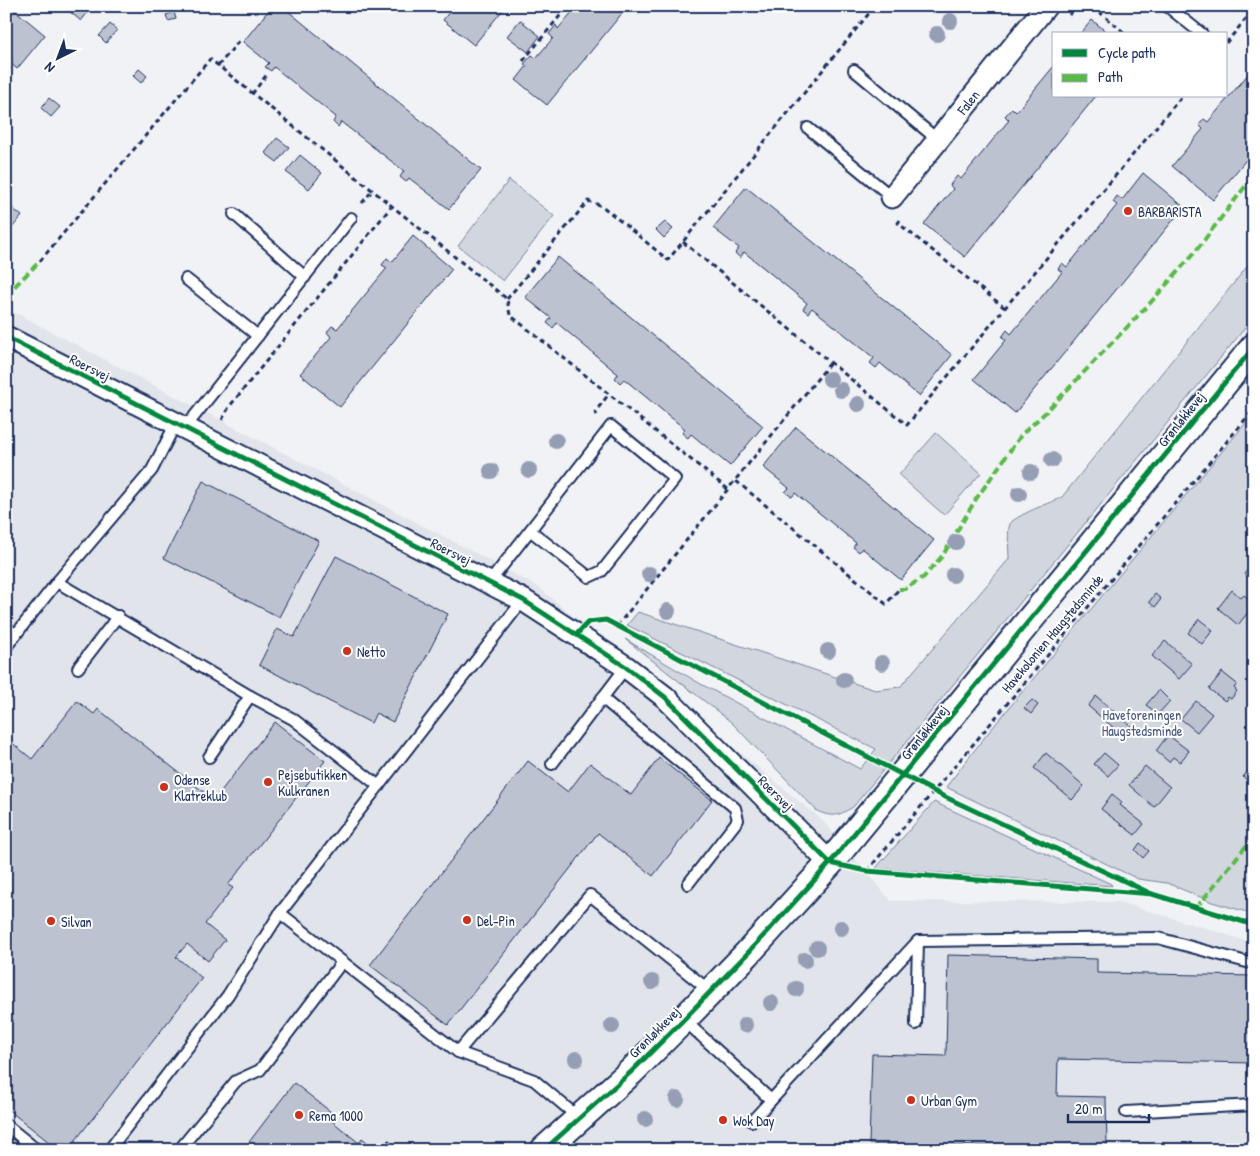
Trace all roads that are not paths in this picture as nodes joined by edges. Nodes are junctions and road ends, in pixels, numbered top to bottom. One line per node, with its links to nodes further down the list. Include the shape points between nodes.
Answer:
1 (1046, 6): 6 (street, Falen)
2 (1167, 6): 3 (lane)
3 (1200, 32)
4 (854, 70): 6 (lane)
5 (808, 128): 7 (lane)
6 (938, 140): 7 (street, Falen)
7 (892, 197)
8 (234, 214): 10 (lane)
9 (351, 218): 10 (lane)
10 (305, 277): 12 (lane)
11 (186, 279): 12 (lane)
12 (258, 336): 15 (lane)
13 (6, 338): 15 (street, Roersvej)
14 (1254, 348): 31 (street, Grønløkkevej)
15 (181, 426): 17 (lane, via 152,470); 18 (street, Roersvej)
16 (531, 531): 16 (lane, via 611,426 675,479 602,570 589,578); 18 (lane)
17 (57, 582): 20 (lane); 22 (lane)
18 (489, 583): 19 (street, Roersvej)
19 (523, 600): 24 (street, Roersvej); 30 (lane)
20 (118, 616): 25 (lane); 26 (lane)
21 (6, 628): 22 (lane)
22 (16, 635): 23 (lane)
23 (6, 647)
24 (626, 667): 27 (lane); 31 (street, Roersvej, via 665,697)
25 (78, 668)
26 (250, 696): 28 (lane); 30 (lane, via 293,719)
27 (602, 698): 29 (lane); 32 (lane, via 735,808 738,820)
28 (208, 757)
29 (552, 764)
30 (380, 786): 33 (lane)
31 (830, 863): 37 (street, Grønløkkevej)
32 (688, 884)
33 (280, 914): 35 (lane); 48 (lane, via 228,995)
34 (918, 941): 36 (lane, via 1158,938); 39 (lane); 41 (lane)
35 (342, 962): 40 (lane); 49 (lane, via 260,1070 236,1081)
36 (1254, 964)
37 (711, 991): 38 (street, Grønløkkevej); 40 (lane, via 590,895)
38 (684, 1019): 41 (lane); 44 (street, Grønløkkevej)
39 (916, 1024)
40 (458, 1052): 44 (lane, via 534,1080)
41 (771, 1100): 45 (lane)
42 (1254, 1105): 43 (lane)
43 (1126, 1112)
44 (579, 1118): 50 (street, Grønløkkevej)
45 (752, 1122)
46 (6, 1124): 47 (lane)
47 (37, 1150)
48 (108, 1150)
49 (179, 1150)
50 (544, 1150)

